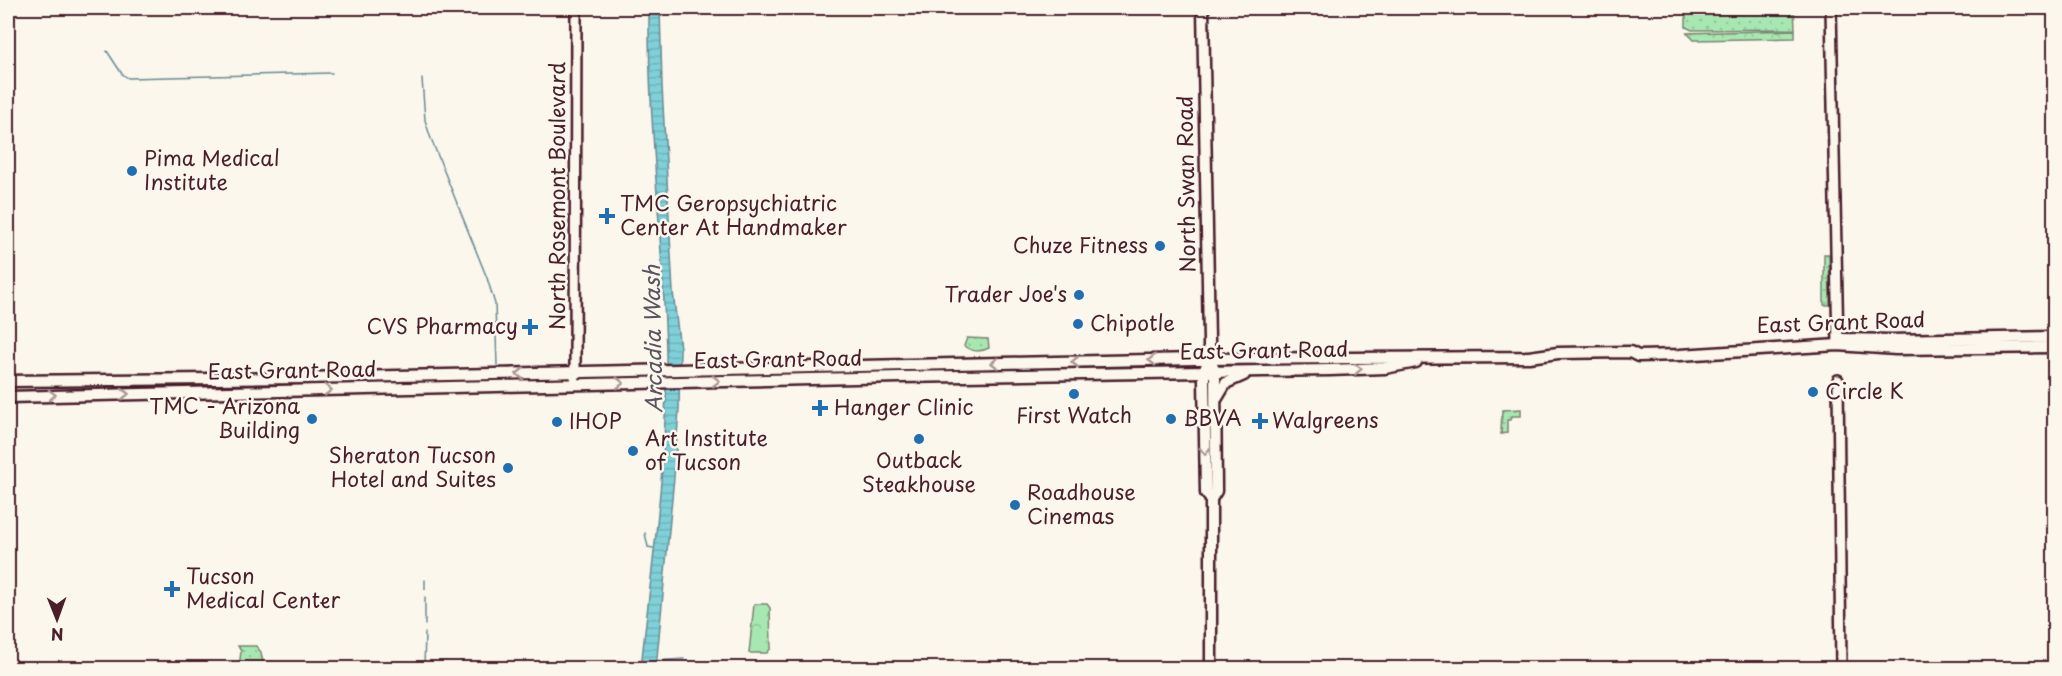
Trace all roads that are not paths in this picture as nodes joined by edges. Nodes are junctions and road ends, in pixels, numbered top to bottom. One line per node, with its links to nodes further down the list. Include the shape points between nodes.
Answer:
1 (576, 8): 12 (street, North Rosemont Boulevard)
2 (1203, 8): 7 (main road, North Swan Road)
3 (1831, 8): 5 (street)
4 (2055, 337): 5 (main road, East Grant Road)
5 (1838, 342): 6 (main road, East Grant Road, via 1896,349); 8 (main road, East Grant Road)
6 (2055, 347)
7 (1209, 359): 8 (main road, East Grant Road); 10 (main road, North Swan Road); 11 (main road, North Swan Road); 12 (main road, East Grant Road, one-way to 12, via 664,370)
8 (1440, 359): 9 (main road, East Grant Road, one-way to 8, via 1385,368)
9 (1258, 371): 11 (main road, East Grant Road); 18 (main road, via 1230,380)
10 (1204, 372): 11 (main road, East Grant Road); 12 (main road, East Grant Road, one-way to 10, via 664,383); 19 (main road, North Swan Road, one-way to 19, via 1206,493)
11 (1215, 372): 18 (main road, North Swan Road)
12 (575, 378): 13 (main road, East Grant Road, one-way to 13); 16 (main road, East Grant Road, one-way to 12)
13 (210, 379): 15 (main road, East Grant Road); 16 (main road, via 169,387)
14 (1838, 380): 21 (street)
15 (8, 381)
16 (168, 393): 17 (main road, East Grant Road, one-way to 16)
17 (8, 397)
18 (1216, 401): 19 (main road, North Swan Road, via 1216,491)
19 (1210, 499): 20 (main road, North Swan Road)
20 (1211, 669)
21 (1841, 669)

